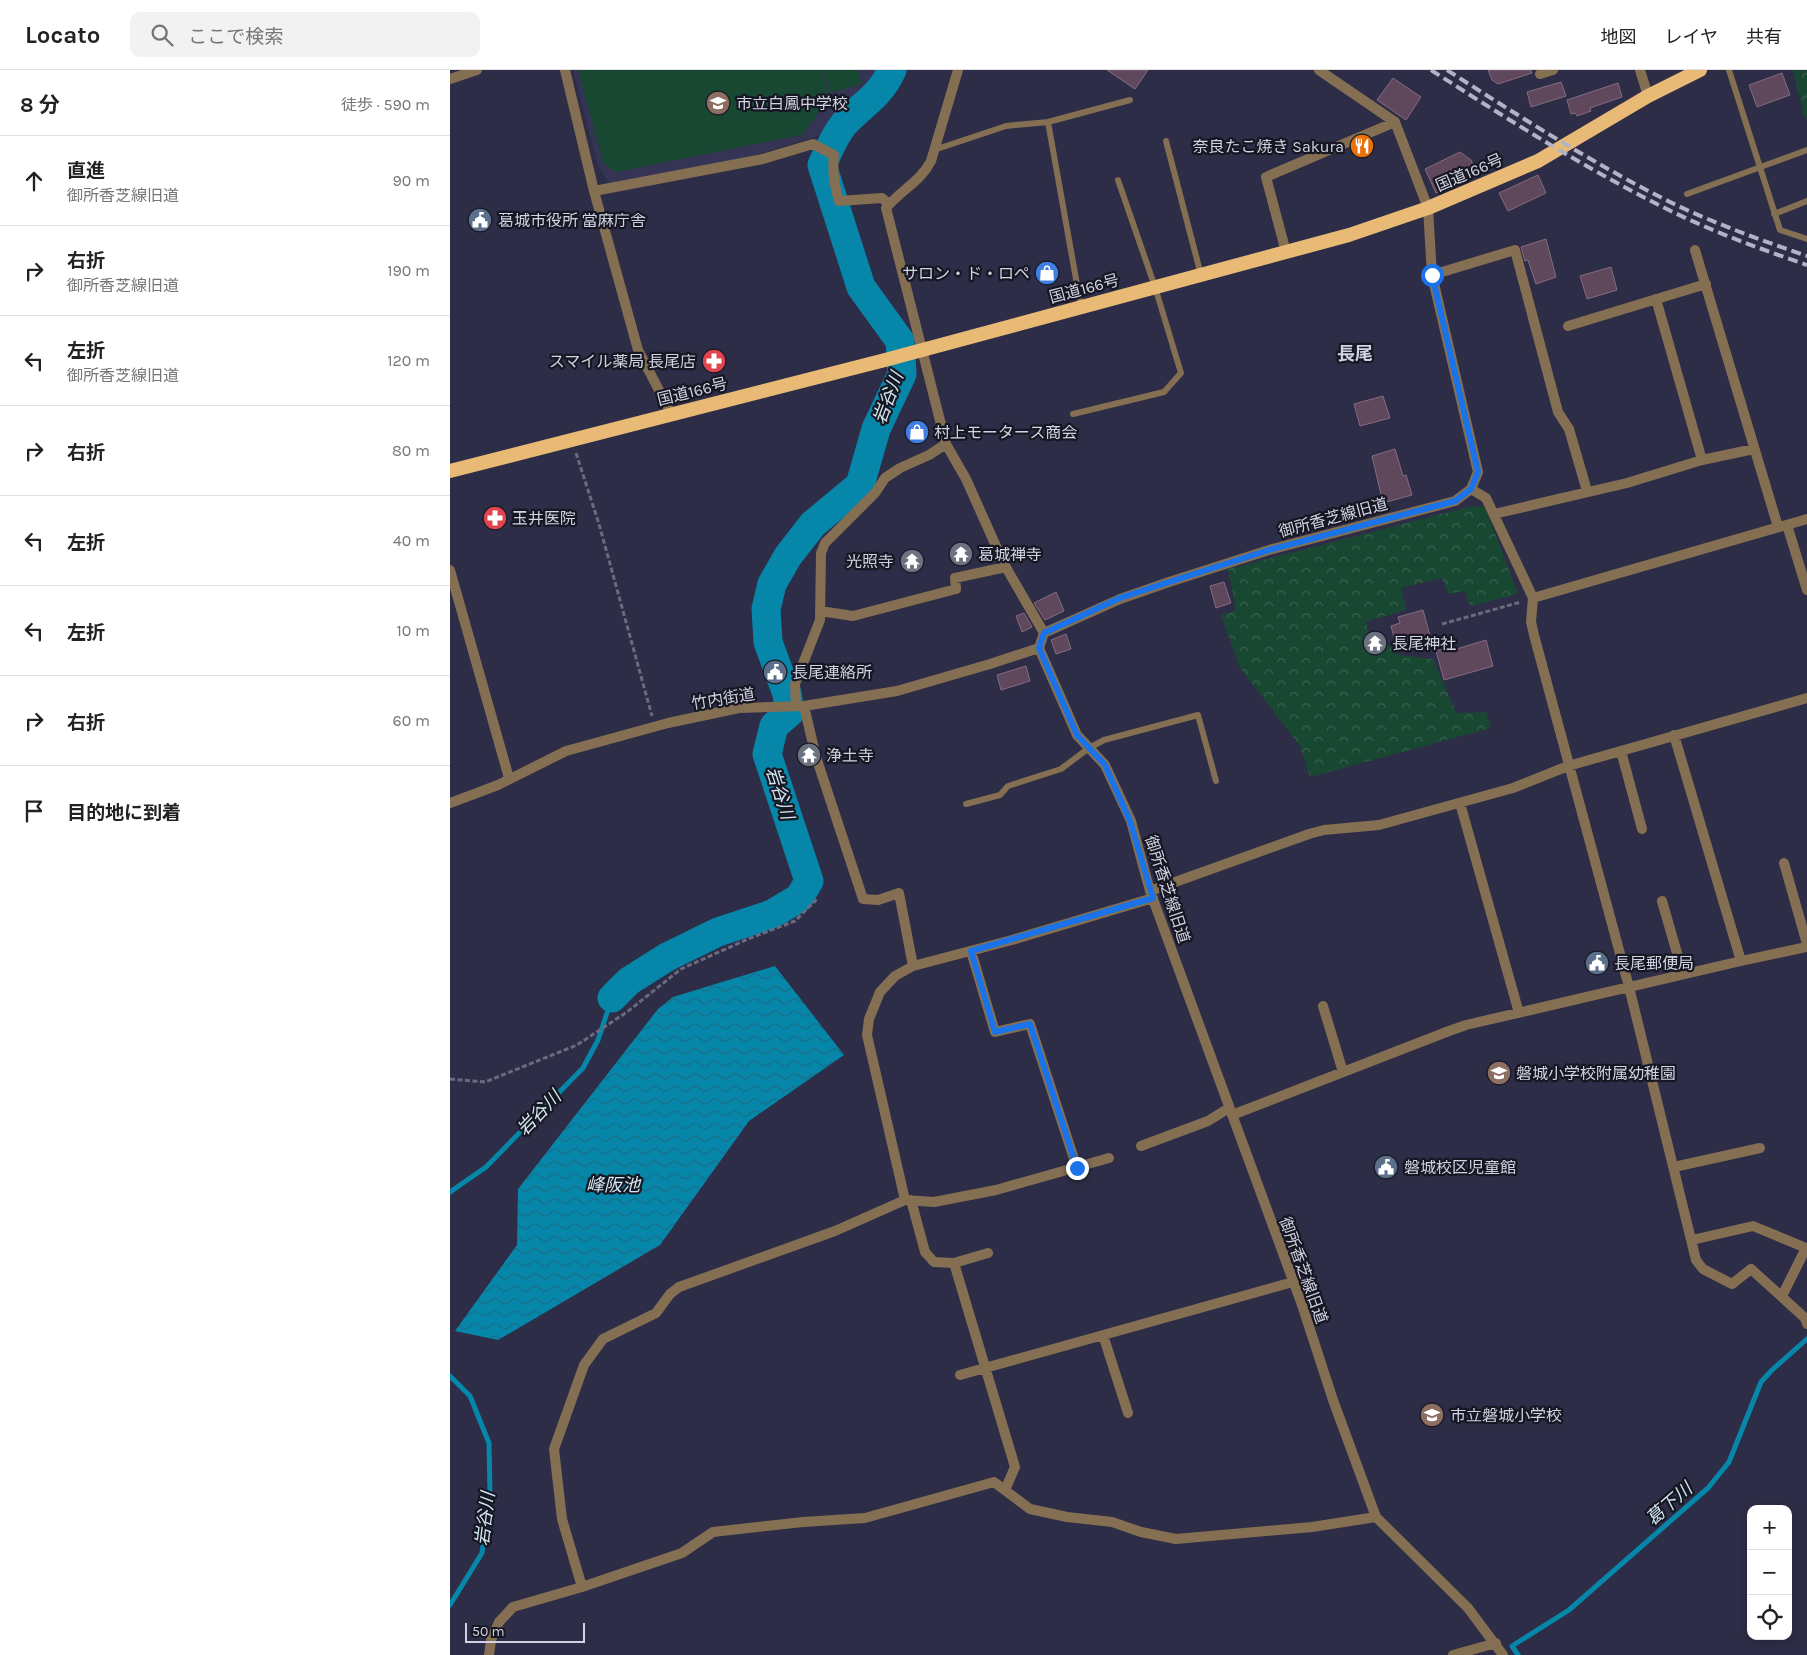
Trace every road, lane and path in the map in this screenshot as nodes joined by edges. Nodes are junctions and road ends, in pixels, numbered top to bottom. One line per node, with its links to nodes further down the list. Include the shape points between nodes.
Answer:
1 (477, 70): 10 (street)
2 (565, 70): 20 (street)
3 (958, 70): 16 (street)
4 (1319, 70): 14 (street)
5 (1553, 70): 9 (street)
6 (1640, 70): 11 (street)
7 (1700, 70): 11 (highway, 国道166号)
8 (1729, 70): 18 (lane)
9 (1540, 74)
10 (450, 79)
11 (1648, 96): 24 (highway, 国道166号, via 1538,161)
12 (1130, 100): 13 (lane)
13 (1048, 122): 16 (lane, via 1006,126); 34 (lane)
14 (1395, 122): 24 (street); 28 (street, via 1266,177)
15 (1166, 141): 29 (lane)
16 (934, 150): 23 (street, via 925,173)
17 (1807, 150): 18 (lane)
18 (1760, 167): 21 (lane); 25 (lane)
19 (1118, 180): 32 (lane)
20 (594, 191): 23 (street, via 763,159 812,144 834,155 832,170 839,201 882,198); 38 (street, via 638,350)
21 (1687, 194)
22 (1807, 201): 25 (lane)
23 (889, 204): 36 (street, via 886,208)
24 (1428, 208): 28 (highway, 国道166号, via 1350,235); 30 (street)
25 (1774, 214): 26 (lane, via 1780,230)
26 (1807, 239)
27 (1696, 250): 31 (street)
28 (1286, 252): 29 (highway, 国道166号)
29 (1201, 275): 32 (highway, 国道166号)
30 (1432, 275): 44 (street, via 1478,472); 45 (street, via 1515,250 1558,412 1569,429)
31 (1706, 284): 33 (street); 41 (street)
32 (1155, 287): 34 (highway, 国道166号); 37 (lane, via 1181,373 1164,392)
33 (1656, 299): 35 (street); 42 (street)
34 (1081, 307): 36 (highway, 国道166号)
35 (1568, 326)
36 (924, 350): 38 (highway, 国道166号); 40 (street)
37 (1074, 414)
38 (672, 415): 39 (highway, 国道166号)
39 (572, 440): 43 (highway, 国道166号); 59 (path, via 599,524)
40 (946, 444): 49 (street, via 966,479); 53 (street, via 884,478 875,493 825,543 821,553)
41 (1754, 449): 42 (street); 48 (street)
42 (1702, 460): 45 (street)
43 (450, 471)
44 (1471, 489): 46 (street, via 1486,498); 55 (street, 御所香芝線旧道, via 1455,501 1269,550 1120,598)
45 (1587, 492): 46 (street)
46 (1494, 514): 52 (street)
47 (1807, 519): 48 (street)
48 (1783, 526): 51 (street); 52 (street)
49 (1006, 567): 53 (street, via 955,578 956,589 854,616); 55 (street)
50 (450, 570): 64 (street)
51 (1807, 590)
52 (1533, 598): 54 (path); 63 (street, via 1531,622)
53 (820, 611): 58 (street, via 820,620 795,684)
54 (1442, 624)
55 (1044, 633): 56 (street)
56 (1039, 648): 58 (street, 竹内街道, via 897,691); 61 (street, 御所香芝線旧道, via 1077,735)
57 (1807, 698): 60 (street)
58 (794, 706): 59 (street, 竹内街道, via 739,708); 77 (street, via 816,757 863,899 878,900 899,892)
59 (655, 726): 64 (street, 竹内街道, via 566,751)
60 (1674, 736): 62 (street); 76 (street)
61 (1089, 748): 65 (lane, via 1104,740 1198,715); 68 (lane, via 1061,770 1008,786 1000,795); 71 (street, 御所香芝線旧道, via 1105,765 1130,821)
62 (1621, 751): 63 (street); 69 (street)
63 (1568, 766): 67 (street, via 1513,788); 79 (street)
64 (509, 778): 66 (street, 竹内街道)
65 (1216, 781)
66 (450, 803)
67 (1460, 803): 71 (street, via 1379,825 1309,834); 81 (street)
68 (966, 804)
69 (1642, 829)
70 (1784, 863): 74 (street)
71 (1151, 895): 75 (street); 84 (street, 御所香芝線旧道)
72 (818, 898): 83 (path, via 795,921 681,969 627,1012 577,1045 485,1082)
73 (1662, 901): 78 (street)
74 (1807, 945): 76 (street)
75 (971, 951): 77 (street); 89 (street, via 995,1032 1030,1024)
76 (1741, 960): 78 (street)
77 (913, 966): 90 (street, via 895,976 880,992 869,1019 867,1035)
78 (1683, 974): 79 (street)
79 (1629, 987): 81 (street); 88 (street)
80 (1323, 1006): 82 (street)
81 (1519, 1013): 82 (street, via 1449,1031)
82 (1343, 1072): 84 (street)
83 (450, 1079)
84 (1230, 1112): 85 (street); 94 (street, 御所香芝線旧道)
85 (1141, 1146)
86 (1760, 1148): 88 (street)
87 (1109, 1158): 89 (street)
88 (1674, 1167): 91 (street)
89 (1077, 1168): 90 (street, via 996,1190 934,1202)
90 (908, 1200): 93 (street, via 925,1252 934,1262); 103 (street, via 835,1231 679,1286 656,1313 603,1339 584,1365 554,1449 562,1519)
91 (1692, 1240): 95 (street, via 1696,1260 1703,1269 1732,1284 1751,1269); 95 (street, via 1753,1226 1806,1248)
92 (988, 1253): 93 (street)
93 (954, 1263): 98 (street)
94 (1294, 1282): 97 (street); 102 (street, 御所香芝線旧道, via 1332,1400)
95 (1782, 1296): 96 (street)
96 (1806, 1321)
97 (1102, 1335): 98 (street); 100 (street)
98 (985, 1368): 99 (street); 101 (street, via 1015,1467)
99 (960, 1375)
100 (1128, 1413)
101 (1005, 1490): 102 (street, via 1030,1509 1112,1522 1176,1540 1312,1527); 103 (street, via 994,1482 865,1518 713,1532 682,1553)
102 (1376, 1517): 104 (street, 御所香芝線旧道, via 1468,1608)
103 (582, 1587): 105 (street, via 513,1607 499,1622 491,1640)
104 (1496, 1643): 106 (street); 107 (street, 御所香芝線旧道)
105 (490, 1655)
106 (1453, 1655)
107 (1503, 1655)

